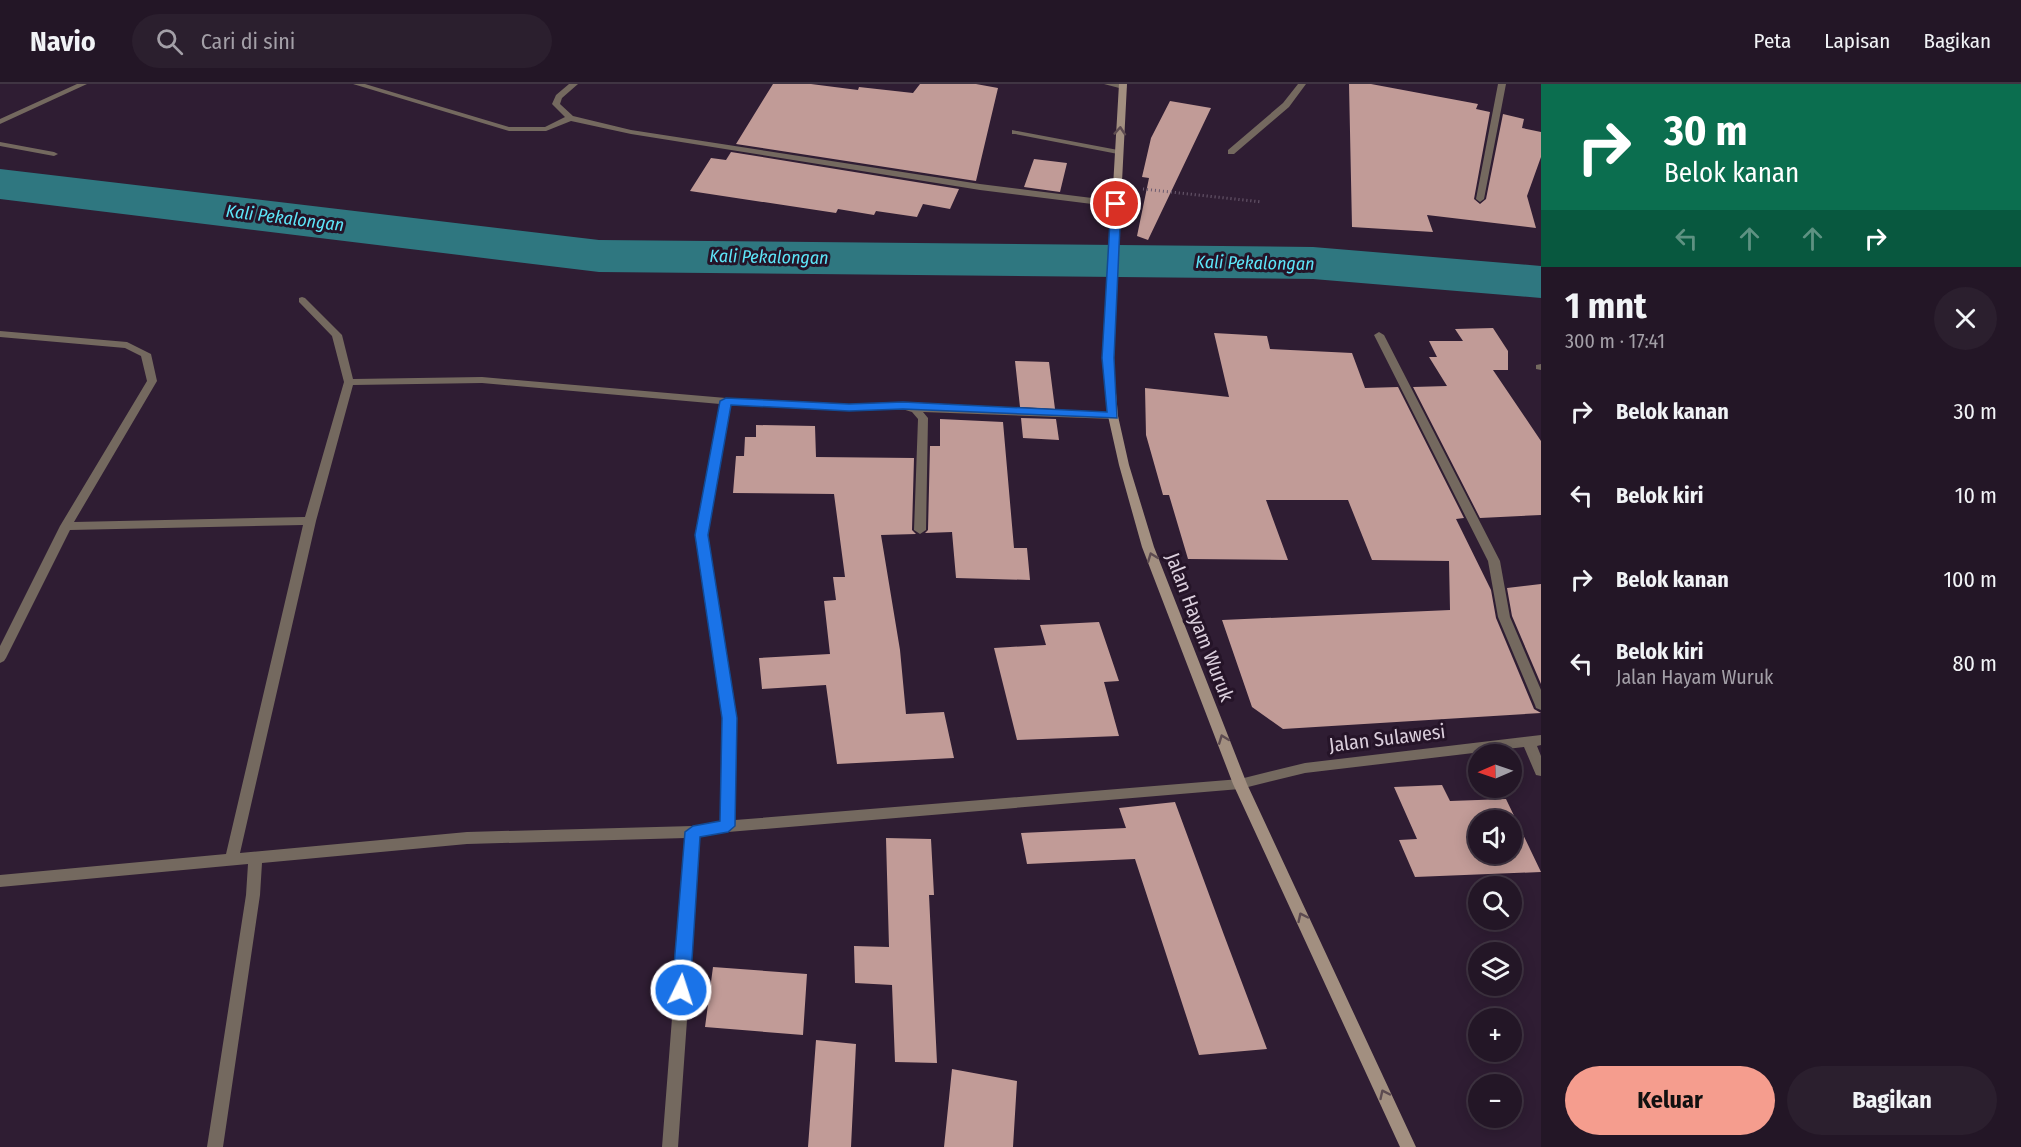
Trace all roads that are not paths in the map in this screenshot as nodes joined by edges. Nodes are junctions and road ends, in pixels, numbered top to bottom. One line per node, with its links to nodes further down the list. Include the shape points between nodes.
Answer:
1 (83, 84): 9 (street)
2 (357, 84): 8 (street, via 509,129 546,129)
3 (574, 84): 8 (street, via 556,104)
4 (1108, 84): 7 (street)
5 (1302, 84): 13 (street, via 1286,105)
6 (1502, 84): 15 (street)
7 (1123, 86): 12 (street, Jalan Hayam Wuruk, one-way to 7)
8 (570, 118): 16 (street, via 696,143)
9 (0, 122)
10 (1015, 132): 12 (street)
11 (0, 144): 14 (street)
12 (1118, 152): 16 (street, Jalan Hayam Wuruk)
13 (1231, 152)
14 (54, 154)
15 (1480, 199)
16 (1115, 207): 23 (street, Jalan Hayam Wuruk, via 1108,358)
17 (302, 300): 20 (street, via 337,335)
18 (0, 333): 25 (street, via 127,345 146,354 150,364 152,381)
19 (1379, 335): 28 (street, via 1494,561 1504,617)
20 (349, 382): 21 (street, via 482,380); 24 (street)
21 (726, 401): 22 (street); 32 (street, via 702,535 729,718)
22 (911, 408): 23 (street); 26 (street, via 923,418)
23 (1113, 416): 31 (street, Jalan Hayam Wuruk, one-way to 23, via 1148,547)
24 (310, 521): 25 (street); 35 (street)
25 (66, 525): 27 (street)
26 (920, 530)
27 (0, 658)
28 (1541, 705)
29 (1534, 741): 30 (street); 31 (street, Jalan Sulawesi, via 1305,768)
30 (1541, 771)
31 (1240, 784): 32 (street, Jalan Sulawesi); 39 (street, Jalan Hayam Wuruk, one-way to 31)
32 (728, 826): 33 (street, Jalan Sulawesi)
33 (693, 832): 34 (street, Jalan Sulawesi, via 477,837); 38 (street)
34 (256, 856): 35 (street, Jalan Sulawesi); 37 (street)
35 (232, 858): 36 (street, Jalan Sulawesi)
36 (0, 880)
37 (215, 1147)
38 (670, 1147)
39 (1408, 1147)

